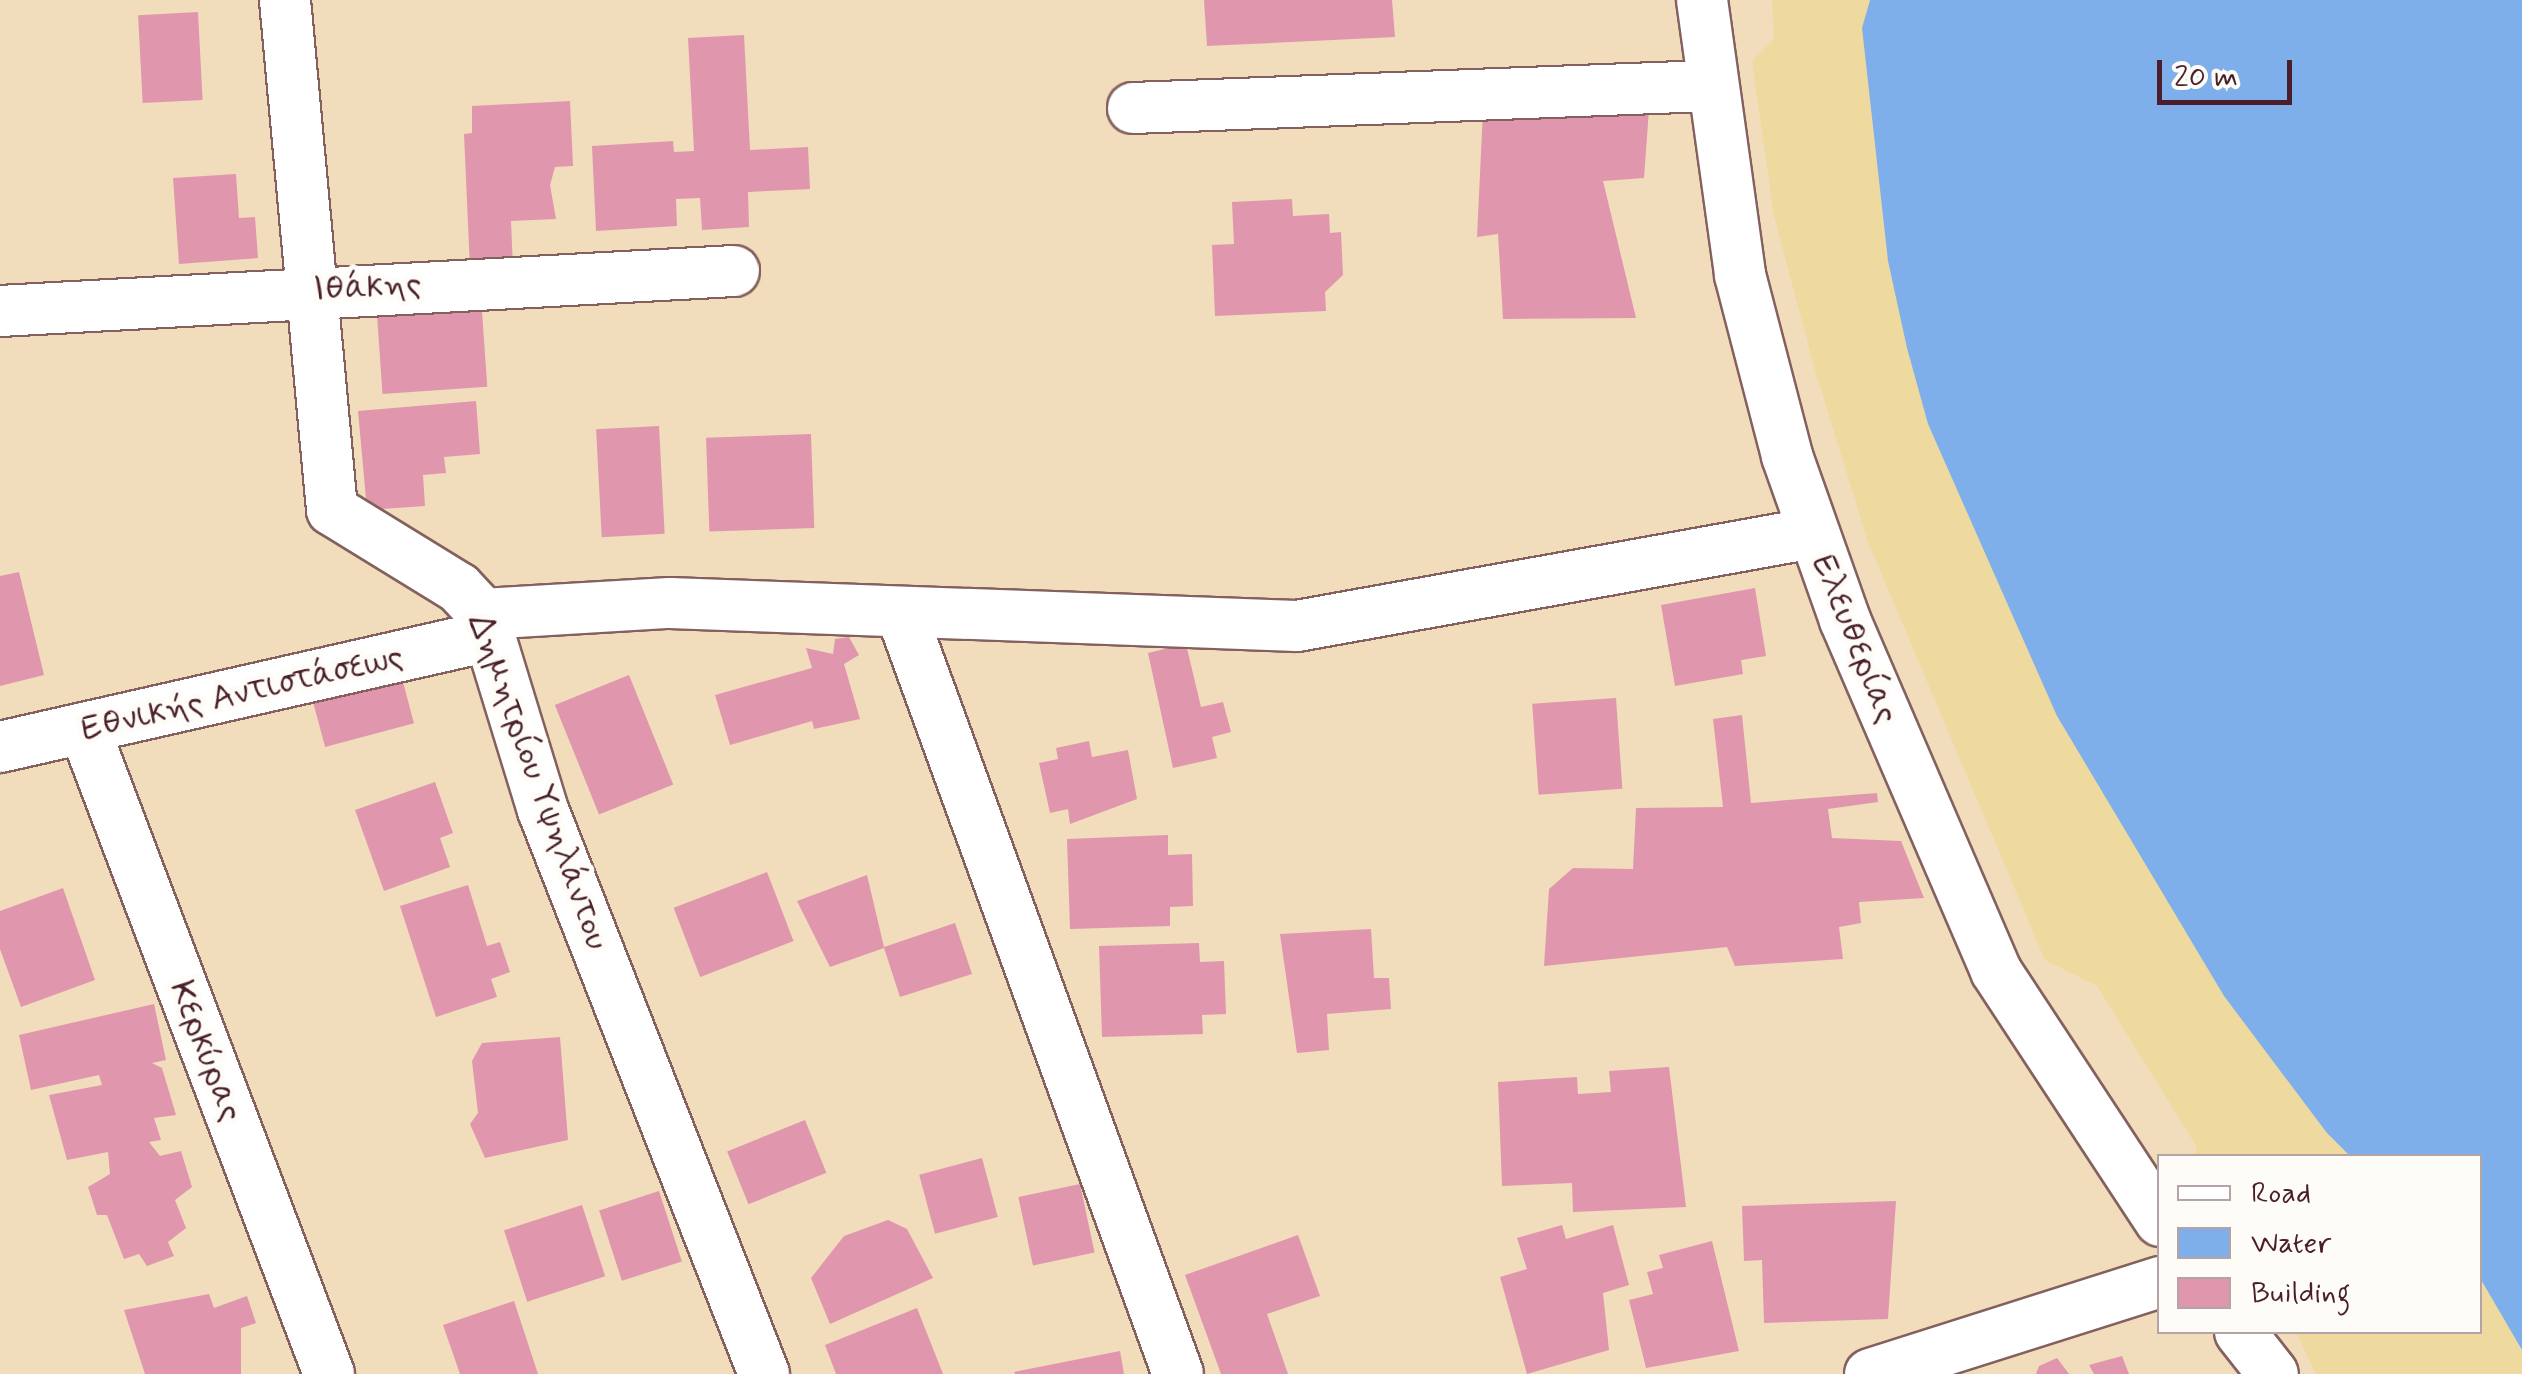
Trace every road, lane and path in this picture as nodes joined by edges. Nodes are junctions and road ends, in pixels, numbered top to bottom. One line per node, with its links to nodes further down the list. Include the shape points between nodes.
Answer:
1 (285, 0): 6 (street, Δημητρίου Υψηλάντου)
2 (1702, 0): 3 (street, Ελευθερίας)
3 (1707, 86): 4 (street); 8 (street, Ελευθερίας, via 1740,275)
4 (1132, 108)
5 (734, 271): 6 (street, Ιθάκης)
6 (311, 290): 7 (street, Ιθάκης); 10 (street, Δημητρίου Υψηλάντου, via 332,510 460,588)
7 (0, 311)
8 (1812, 533): 9 (street, Εθνικής Αντιστάσεως, via 1297,626); 13 (street, Ελευθερίας, via 1996,971)
9 (903, 618): 10 (street, Εθνικής Αντιστάσεως, via 670,602); 18 (street)
10 (483, 626): 11 (street, Εθνικής Αντιστάσεως); 17 (street, Δημητρίου Υψηλάντου)
11 (84, 728): 12 (street, Εθνικής Αντιστάσεως); 16 (street, Κερκύρας)
12 (0, 747)
13 (2157, 1216)
14 (2157, 1283): 19 (street)
15 (2242, 1334): 20 (street)
16 (329, 1374)
17 (764, 1374)
18 (1178, 1374)
19 (1870, 1374)
20 (2273, 1374)

